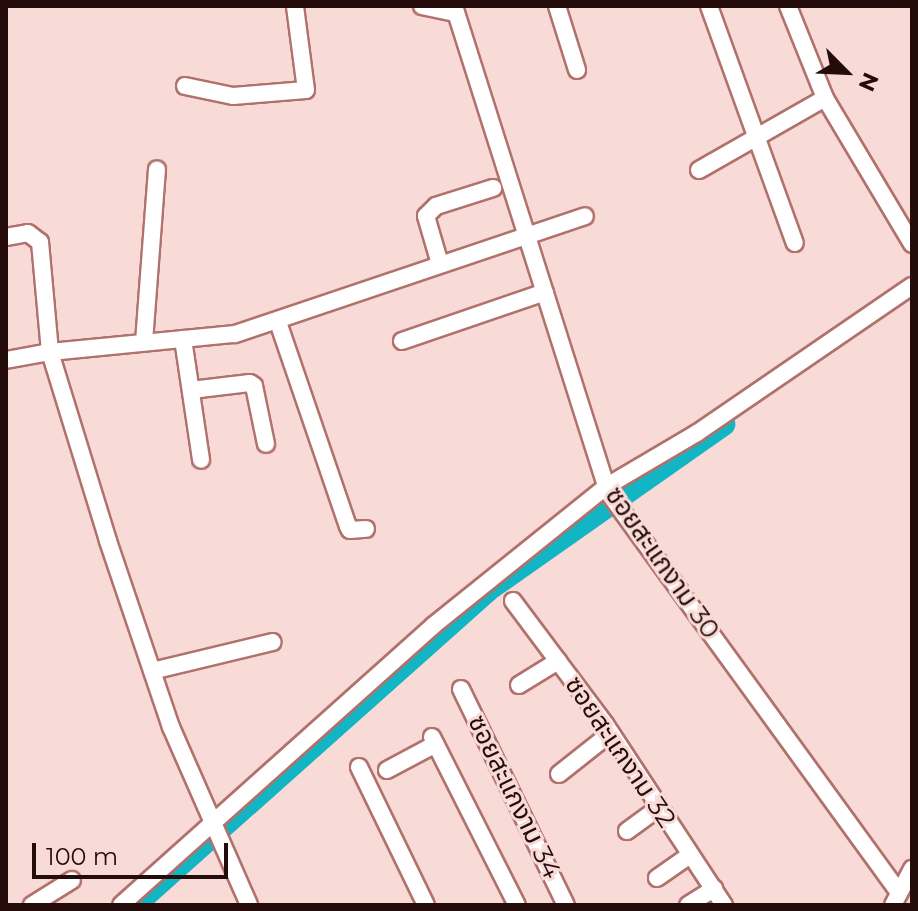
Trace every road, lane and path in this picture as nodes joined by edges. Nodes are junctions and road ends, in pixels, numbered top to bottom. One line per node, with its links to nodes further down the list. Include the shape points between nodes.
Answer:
1 (295, 6): 8 (street, via 306,90 233,96)
2 (422, 6): 6 (street)
3 (557, 6): 7 (street)
4 (709, 6): 10 (street)
5 (788, 6): 9 (street)
6 (455, 9): 15 (street, ซอยสะแกงาม 30)
7 (577, 70)
8 (185, 86)
9 (825, 98): 10 (street); 18 (street)
10 (757, 135): 12 (street); 17 (street)
11 (157, 169): 25 (street)
12 (699, 170)
13 (493, 188): 19 (street, via 436,206 426,216)
14 (585, 216): 15 (street)
15 (526, 234): 19 (street); 21 (street, ซอยสะแกงาม 30)
16 (6, 237): 26 (street, via 28,233 40,242)
17 (795, 243)
18 (912, 244)
19 (440, 264): 22 (street)
20 (912, 286): 31 (street)
21 (545, 292): 24 (street); 31 (street, ซอยสะแกงาม 30)
22 (278, 322): 23 (street, via 235,334); 32 (street, via 348,526)
23 (183, 339): 25 (street); 28 (street)
24 (402, 341)
25 (144, 342): 26 (street)
26 (50, 352): 27 (street); 36 (street)
27 (6, 360)
28 (191, 390): 29 (street, via 250,383); 30 (street)
29 (266, 444)
30 (201, 460)
31 (608, 489): 44 (street, via 434,625); 51 (street, ซอยสะแกงาม 30)
32 (366, 529)
33 (513, 601): 35 (street, ซอยสะแกงาม 32)
34 (273, 642): 36 (street)
35 (558, 661): 37 (street); 39 (street, ซอยสะแกงาม 32)
36 (152, 671): 44 (street, via 171,727)
37 (519, 685)
38 (461, 689): 57 (street, ซอยสะแกงาม 34)
39 (611, 733): 42 (street); 43 (street, ซอยสะแกงาม 32)
40 (359, 767): 55 (street)
41 (387, 770): 56 (street, via 434,741)
42 (559, 774)
43 (659, 808): 45 (street); 46 (street, ซอยสะแกงาม 32)
44 (215, 820): 53 (street); 54 (street)
45 (627, 831)
46 (690, 855): 48 (street); 50 (street, ซอยสะแกงาม 32)
47 (912, 869): 51 (street)
48 (657, 878)
49 (72, 880): 52 (street)
50 (714, 889): 58 (street); 59 (street, ซอยสะแกงาม 32)
51 (896, 899)
52 (32, 905)
53 (121, 905)
54 (249, 905)
55 (426, 905)
56 (517, 905)
57 (566, 905)
58 (688, 905)
59 (724, 905)

